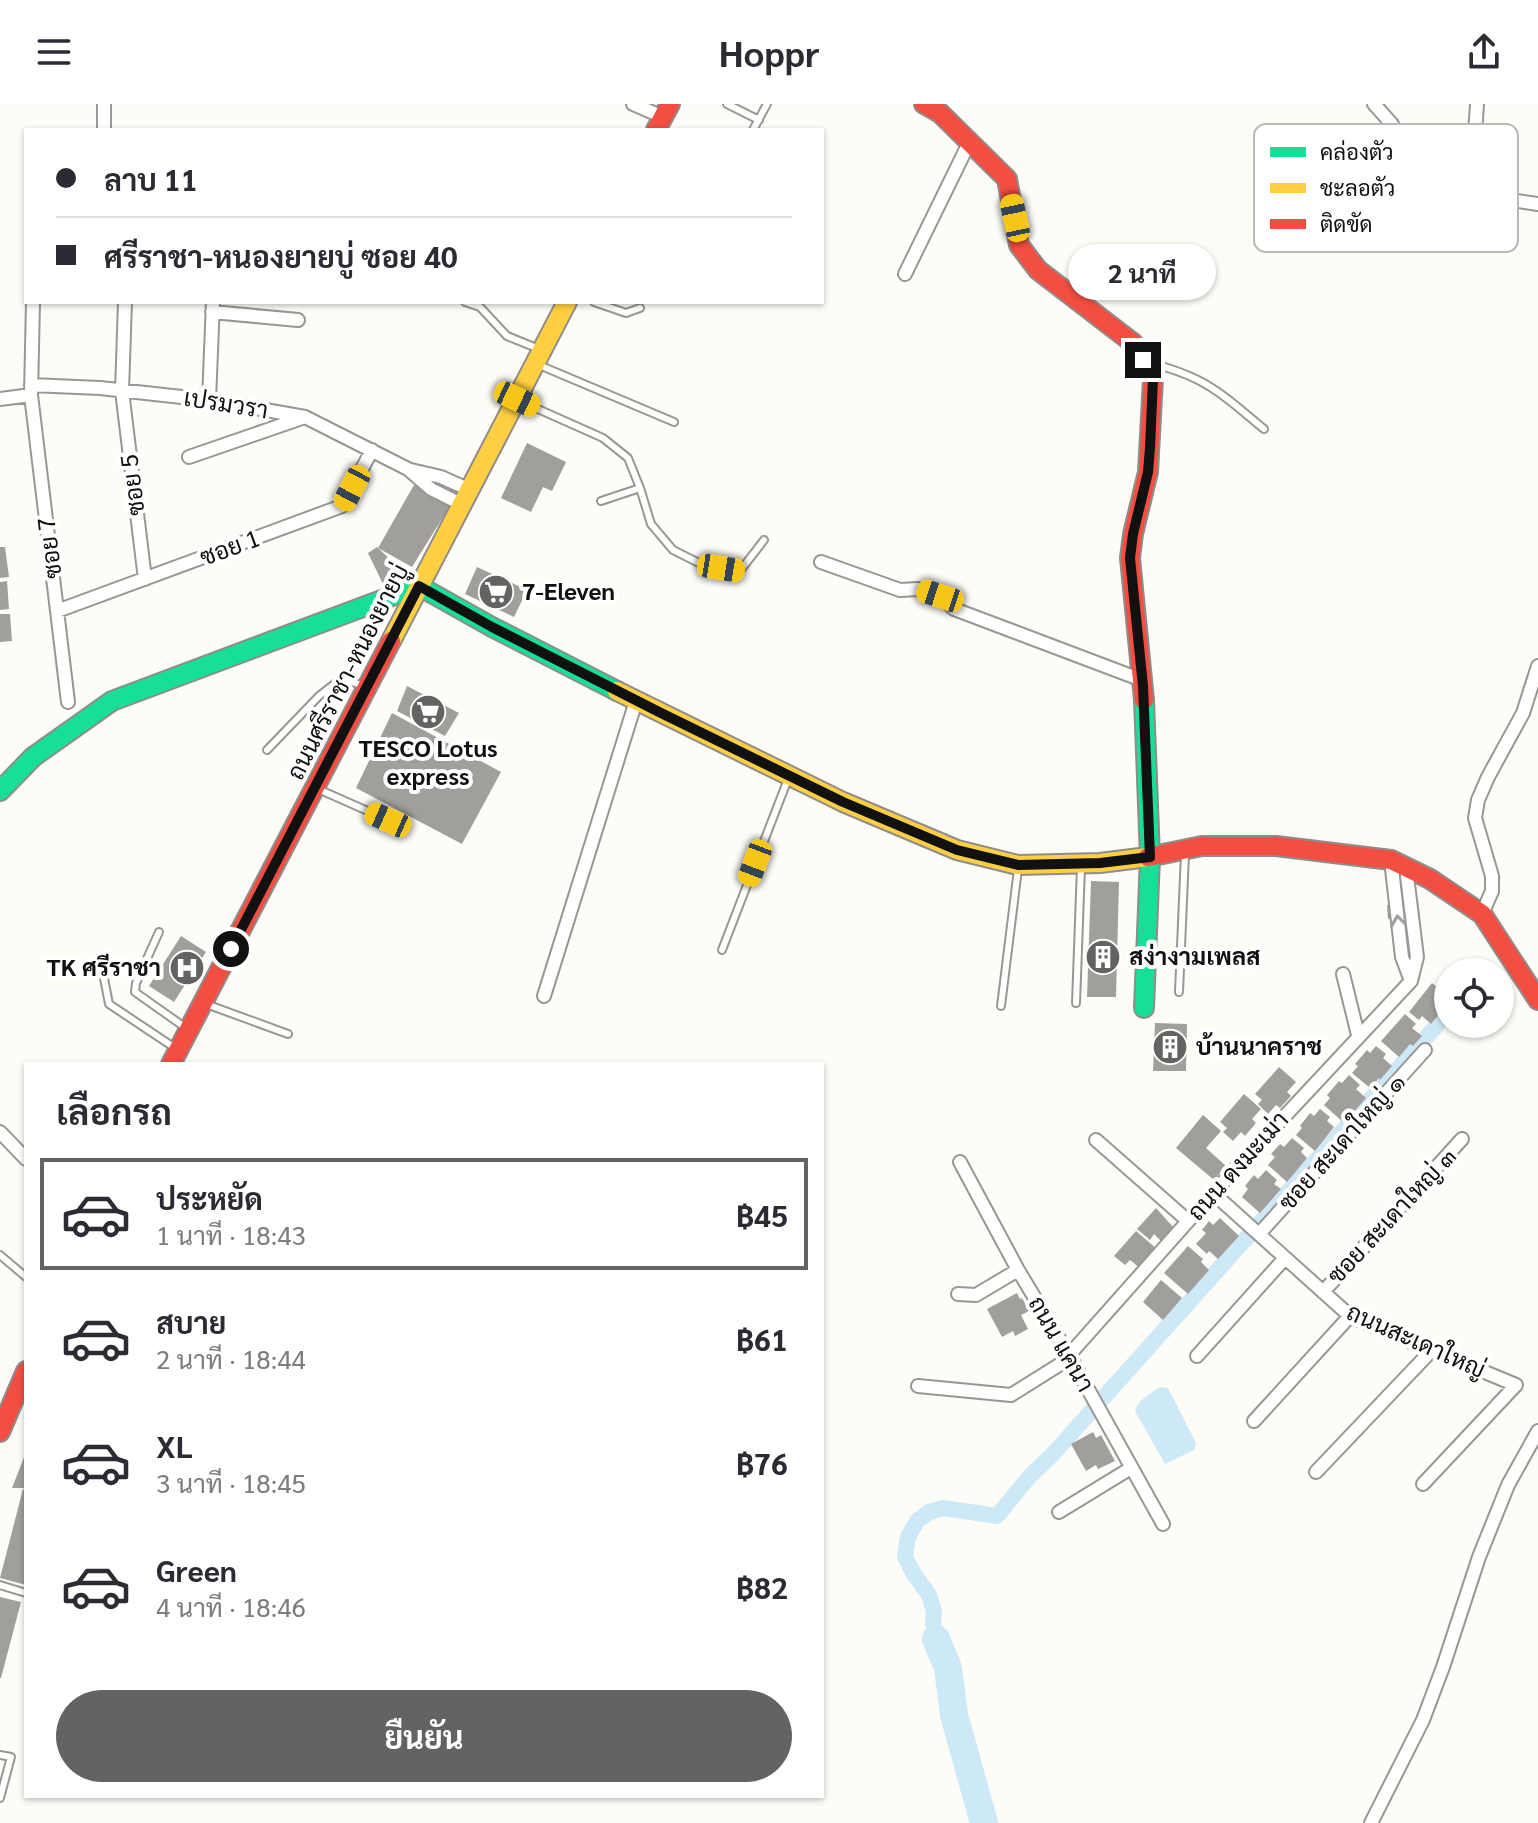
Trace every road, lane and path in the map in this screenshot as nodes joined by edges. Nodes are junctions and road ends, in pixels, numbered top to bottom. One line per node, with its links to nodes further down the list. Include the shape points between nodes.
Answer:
1 (104, 104): 12 (street)
2 (633, 104): 8 (street)
3 (727, 104): 9 (lane)
4 (767, 104): 9 (lane)
5 (924, 104): 14 (street)
6 (1374, 104): 10 (street)
7 (1477, 104): 11 (street)
8 (663, 117)
9 (759, 120): 13 (lane)
10 (1392, 124)
11 (1476, 124)
12 (104, 128)
13 (754, 128)
14 (969, 143): 17 (street); 27 (street, via 1007,179 1019,245 1038,270 1133,343)
15 (1518, 201): 16 (street)
16 (1538, 204)
17 (905, 274)
18 (33, 304): 28 (street, ซอย 7)
19 (125, 304): 29 (street, ซอย 5)
20 (471, 304): 26 (lane)
21 (566, 304): 26 (street, ถนนศรีราชา-หนองยายบู่)
22 (600, 304): 24 (lane, via 626,313)
23 (213, 307): 25 (street); 32 (street)
24 (640, 308)
25 (298, 320)
26 (539, 357): 31 (street, ถนนศรีราชา-หนองยายบู่); 34 (lane)
27 (1143, 360): 35 (lane, via 1201,381); 47 (street, via 1153,379 1150,448 1130,558)
28 (31, 390): 29 (street, เปรมวรา); 30 (street, เปรมวรา); 45 (street, ซอย 7)
29 (122, 391): 32 (street, เปรมวรา); 43 (street, ซอย 5)
30 (0, 399)
31 (517, 399): 38 (lane, via 603,438 628,458); 39 (street, ถนนศรีราชา-หนองยายบู่)
32 (209, 400): 33 (street, เปรมวรา)
33 (305, 417): 36 (street, เปรมวรา); 37 (street)
34 (674, 422)
35 (1264, 429)
36 (372, 450): 39 (street, เปรมวรา, via 408,469 441,477); 43 (street, ซอย 1, via 342,506)
37 (189, 457)
38 (640, 488): 40 (lane); 41 (lane, via 651,524 673,550 703,565 740,571)
39 (467, 498): 44 (street, ถนนศรีราชา-หนองยายบู่)
40 (601, 501)
41 (764, 540)
42 (821, 562): 47 (street, via 900,590 940,596 954,609)
43 (145, 579): 45 (street, ซอย 1)
44 (419, 586): 48 (street, ถนนศรีราชา-หนองยายบู่); 49 (street); 54 (street, via 112,701 33,757)
45 (57, 611): 50 (street, ซอย 7)
46 (1538, 666): 61 (street, via 1523,713 1478,800 1475,818 1492,876)
47 (1142, 680): 57 (street)
48 (367, 687): 51 (lane, via 342,678); 53 (street, ถนนศรีราชา-หนองยายบู่)
49 (636, 701): 52 (street); 67 (street)
50 (68, 702)
51 (267, 750)
52 (789, 776): 60 (street, via 957,850); 63 (lane)
53 (315, 788): 55 (lane); 69 (street, ถนนศรีราชา-หนองยายบู่)
54 (0, 791)
55 (388, 820)
56 (1185, 850): 57 (street); 59 (street, via 1276,846); 66 (lane)
57 (1150, 857): 58 (street); 72 (street)
58 (1081, 863): 60 (street); 70 (lane)
59 (1398, 864): 61 (street); 75 (street, ถนน ดงมะเม่า, via 1402,957 1411,981)
60 (1018, 865): 71 (lane)
61 (1482, 914): 68 (street)
62 (159, 932): 73 (lane, via 135,992)
63 (722, 950)
64 (102, 968): 77 (lane, via 109,1004)
65 (1343, 974): 75 (street)
66 (1179, 992)
67 (544, 996)
68 (1538, 1000)
69 (203, 1003): 73 (street, ถนนศรีราชา-หนองยายบู่); 74 (lane)
70 (1076, 1003)
71 (1001, 1006)
72 (1144, 1008)
73 (189, 1030): 77 (street, ถนนศรีราชา-หนองยายบู่)
74 (288, 1034)
75 (1358, 1035): 83 (street, ถนน ดงมะเม่า)
76 (1425, 1050): 85 (street, ซอย สะเดาใหญ่ ๑)
77 (175, 1057)
78 (0, 1132): 81 (street)
79 (1462, 1139): 90 (street, ซอย สะเดาใหญ่ ๓)
80 (1096, 1140): 84 (street)
81 (24, 1157)
82 (960, 1162): 88 (street, ถนน แคนา)
83 (1213, 1193): 84 (street, ถนน ดงมะเม่า); 85 (street, ถนนสะเดาใหญ่)
84 (1188, 1221): 94 (street, ถนน ดงมะเม่า)
85 (1259, 1234): 87 (street, ถนนสะเดาใหญ่)
86 (0, 1255): 89 (lane)
87 (1285, 1258): 90 (street, ถนนสะเดาใหญ่); 95 (street)
88 (1018, 1270): 91 (street, via 976,1295); 94 (street, ถนน แคนา)
89 (24, 1275)
90 (1323, 1292): 92 (street, ถนนสะเดาใหญ่)
91 (958, 1294)
92 (1350, 1316): 93 (street, ถนนสะเดาใหญ่); 98 (street)
93 (1432, 1350): 102 (street); 103 (street, ถนนสะเดาใหญ่, via 1516,1385)
94 (1069, 1355): 97 (street, ถนน ดงมะเม่า, via 1011,1395); 101 (street, ถนน แคนา)
95 (1197, 1356)
96 (24, 1376): 100 (street)
97 (918, 1386)
98 (1254, 1421)
99 (1538, 1431): 110 (street, via 1508,1485 1479,1557 1423,1720)
100 (0, 1432)
101 (1131, 1468): 104 (street); 105 (street, ถนน แคนา)
102 (1316, 1472)
103 (1423, 1484)
104 (1059, 1512)
105 (1163, 1524)
106 (0, 1585): 107 (lane)
107 (24, 1592)
108 (0, 1755): 109 (lane, via 11,1757)
109 (0, 1798)
110 (1371, 1823)

